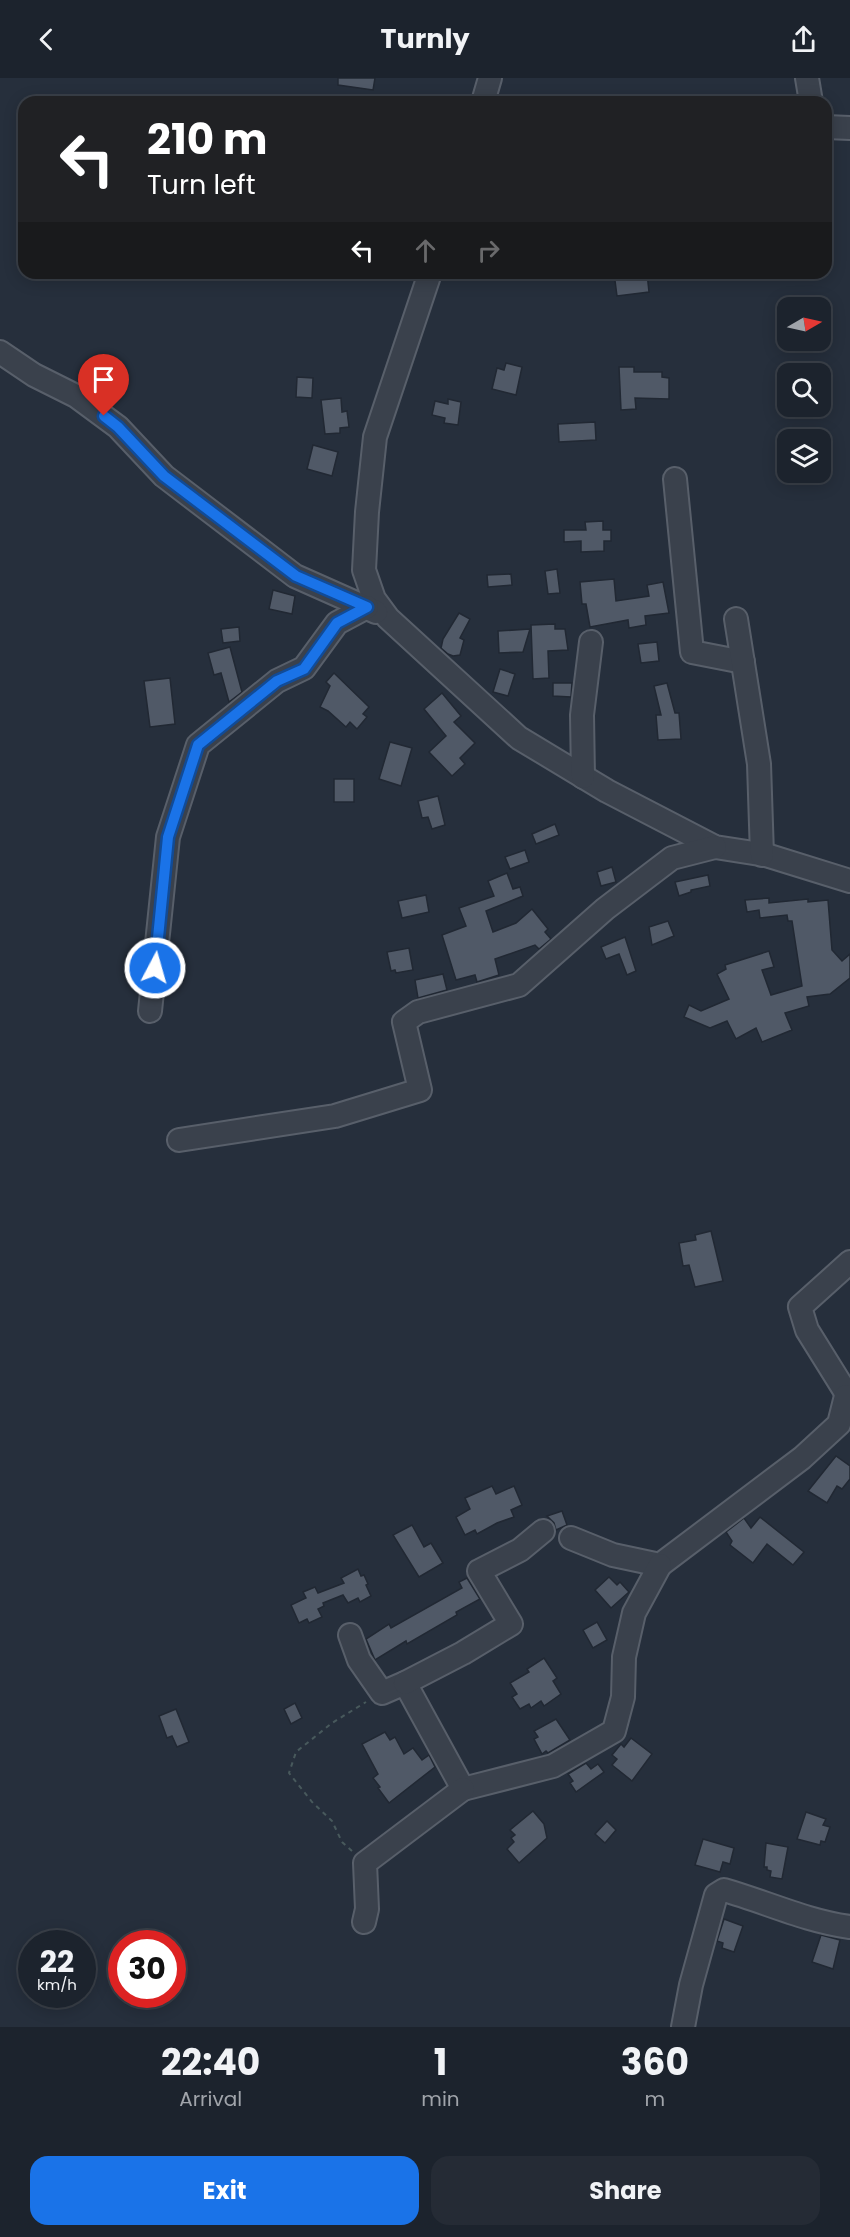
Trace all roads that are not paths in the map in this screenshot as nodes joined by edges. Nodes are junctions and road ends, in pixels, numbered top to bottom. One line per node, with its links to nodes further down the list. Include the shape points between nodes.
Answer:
1 (490, 78): 3 (street)
2 (807, 78): 4 (street)
3 (485, 96)
4 (810, 96)
5 (832, 127): 6 (street)
6 (850, 128)
7 (428, 279): 11 (street, via 375,437 364,570 374,598)
8 (0, 352): 10 (street, via 76,396 118,427 164,476 296,576)
9 (675, 478): 14 (street, via 692,652)
10 (367, 607): 11 (street); 19 (street, via 337,623 304,669 277,681 198,745 168,837)
11 (388, 618): 15 (street, via 519,738)
12 (736, 620): 14 (street)
13 (591, 642): 15 (street, via 582,715)
14 (743, 662): 17 (street, via 759,764)
15 (583, 777): 16 (street)
16 (715, 847): 17 (street); 20 (street, via 672,858 605,909 519,985 418,1012 405,1022 420,1090 335,1116)
17 (762, 855): 18 (street)
18 (850, 881)
19 (150, 1011)
20 (179, 1140)
21 (850, 1262): 22 (street, via 800,1307 807,1330)
22 (848, 1397): 25 (street, via 839,1424 802,1458)
23 (543, 1531): 27 (street, via 520,1550 479,1571 510,1624)
24 (571, 1538): 25 (street, via 613,1555)
25 (660, 1564): 28 (street, via 634,1613 624,1657 623,1697 614,1731 553,1767)
26 (350, 1635): 27 (street, via 359,1660 381,1693)
27 (405, 1683): 28 (street)
28 (463, 1789): 29 (street, via 365,1863)
29 (364, 1922)
30 (850, 1927): 31 (street, via 789,1913 724,1890 716,1896)
31 (683, 2027)

